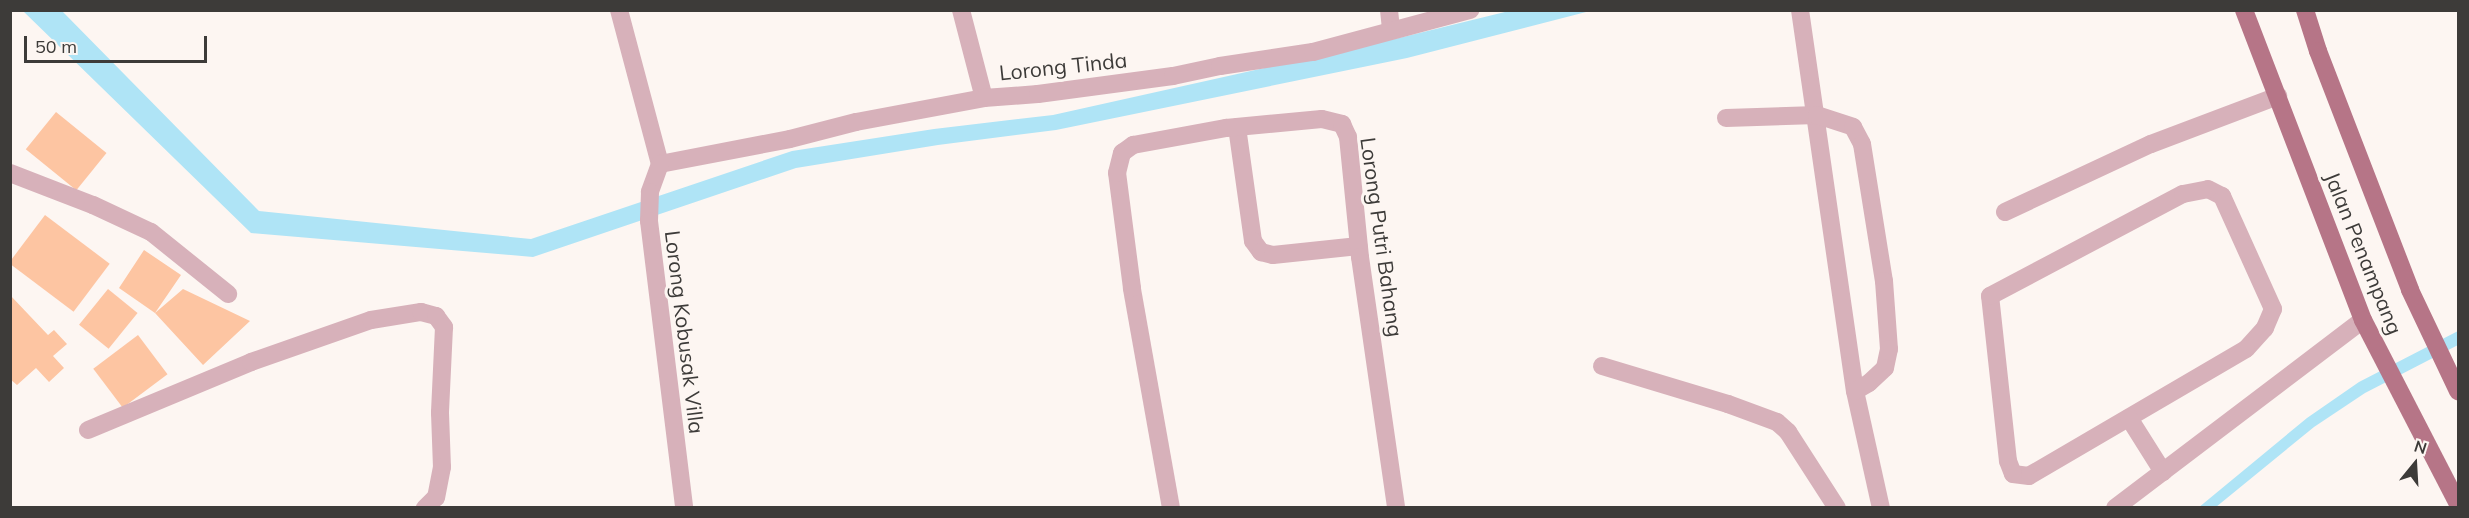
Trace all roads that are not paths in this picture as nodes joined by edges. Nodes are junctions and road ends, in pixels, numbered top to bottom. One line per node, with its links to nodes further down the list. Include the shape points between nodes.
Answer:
1 (619, 10): 14 (street)
2 (961, 10): 10 (street)
3 (1389, 10): 8 (street)
4 (1470, 10): 8 (street, Lorong Tinda)
5 (1800, 10): 11 (street)
6 (2244, 10): 9 (main road, Jalan Penampang)
7 (2306, 10): 22 (main road, Jalan Penampang, via 2318,51 2432,340)
8 (1391, 30): 10 (street, Lorong Tinda, via 1313,52 1173,76)
9 (2277, 96): 16 (street, via 2151,144); 19 (main road, Jalan Penampang)
10 (984, 98): 14 (street, Lorong Tinda)
11 (1817, 115): 12 (street); 21 (street); 21 (street, via 1853,127 1862,144 1884,281 1889,349 1885,368)
12 (1726, 118)
13 (1237, 127): 17 (street, via 1252,241 1261,252 1273,255); 17 (street, Lorong Putri Bahang, via 1322,119 1342,124 1348,137); 29 (street, Lorong Putri Bahang, via 1133,145 1122,153 1117,173 1132,288)
14 (660, 164): 28 (street, Lorong Kobusak Villa, via 650,192 649,221)
15 (10, 174): 18 (street, via 151,232)
16 (2005, 212)
17 (1359, 246): 30 (street, Lorong Putri Bahang)
18 (228, 294)
19 (2363, 320): 25 (street); 26 (main road, Jalan Penampang)
20 (1602, 366): 31 (street, via 1777,422 1788,432)
21 (1855, 391): 32 (street)
22 (2458, 391)
23 (2129, 418): 23 (street, via 2246,349 2265,328 2273,309 2222,196 2208,189 2183,194 1990,296 2008,461 2013,474 2029,476); 25 (street)
24 (88, 430): 27 (street, via 284,350 371,320 421,312 436,316 444,327 442,467 436,497)
25 (2163, 472): 33 (street)
26 (2458, 504)
27 (425, 507)
28 (684, 507)
29 (1170, 507)
30 (1396, 507)
31 (1837, 507)
32 (1881, 507)
33 (2115, 507)

